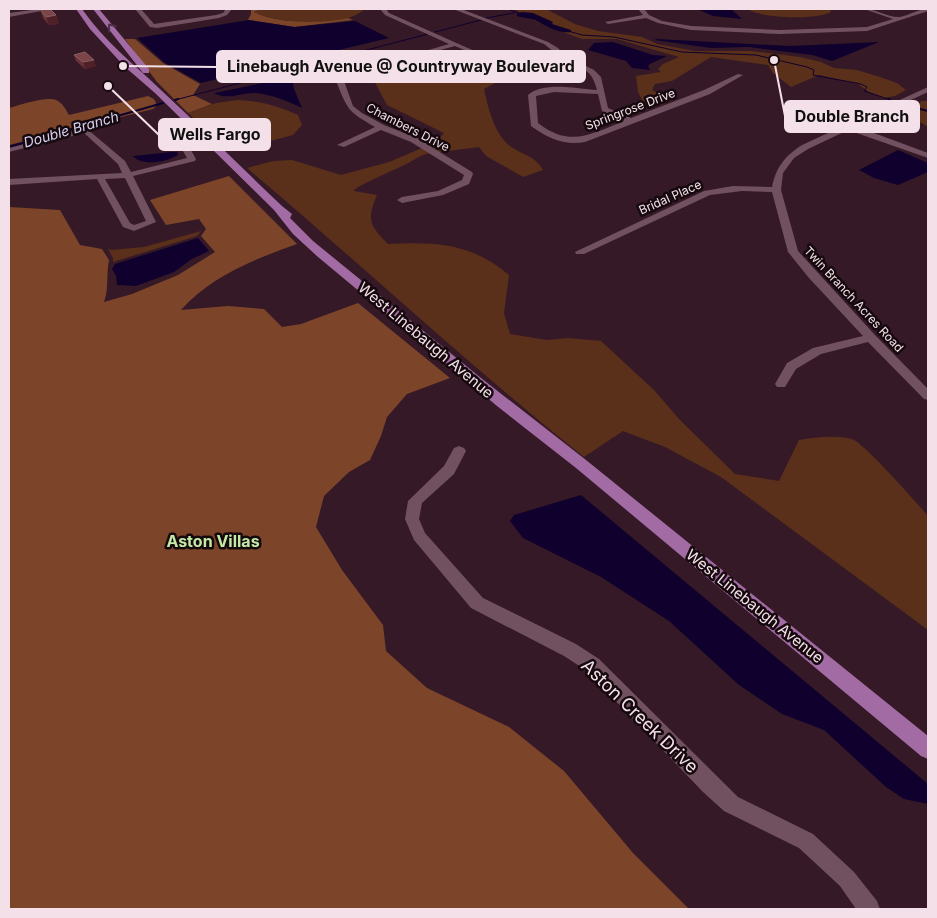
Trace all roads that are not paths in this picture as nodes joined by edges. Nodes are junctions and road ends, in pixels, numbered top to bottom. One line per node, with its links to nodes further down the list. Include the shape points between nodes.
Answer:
1 (26, 9): 13 (street)
2 (32, 9): 13 (street)
3 (50, 9): 13 (street)
4 (79, 9): 19 (main road, West Linebaugh Avenue)
5 (96, 9): 18 (main road, West Linebaugh Avenue, one-way to 5)
6 (138, 9): 7 (street, via 152,26 157,26 218,17)
7 (229, 9)
8 (382, 9): 17 (street)
9 (456, 9): 24 (street, via 556,49 562,56 592,71 597,77)
10 (641, 9): 14 (street)
11 (867, 9): 15 (street)
12 (926, 9): 15 (street)
13 (9, 13)
14 (647, 16): 15 (street, via 681,27 780,32 867,29); 16 (street)
15 (899, 19)
16 (608, 22)
17 (456, 44): 20 (street, via 494,61); 26 (street, Chambers Drive, via 342,78 340,81 352,110)
18 (125, 46): 19 (main road); 23 (main road, West Linebaugh Avenue)
19 (112, 48): 23 (main road, West Linebaugh Avenue)
20 (466, 75)
21 (740, 75): 25 (street, Springrose Drive, via 707,92)
22 (928, 89): 27 (street)
23 (158, 91): 28 (main road, West Linebaugh Avenue)
24 (600, 92): 25 (street, via 605,109); 25 (street, Springrose Drive, via 535,92 532,95 534,124 572,142)
25 (630, 121)
26 (381, 127): 29 (street); 36 (street, Chambers Drive, via 414,140 469,174 466,182 440,193)
27 (849, 127): 31 (street); 35 (street, via 791,156 779,172)
28 (205, 137): 32 (street, via 182,144 192,159); 42 (main road, West Linebaugh Avenue, via 278,208 286,221 337,260 538,433 581,464)
29 (341, 145)
30 (9, 150): 32 (street, via 86,130 122,163)
31 (928, 156)
32 (127, 175): 33 (street); 33 (street, via 151,222 134,228 126,225)
33 (100, 177): 34 (street)
34 (9, 182)
35 (776, 190): 37 (street, Bridal Place, via 725,188 707,193); 38 (street, Twin Branch Acres Road, via 793,252)
36 (402, 200)
37 (580, 252)
38 (871, 338): 39 (street, via 817,351 790,366); 40 (street, Twin Branch Acres Road)
39 (781, 384)
40 (928, 396)
41 (460, 451): 43 (street, Aston Creek Drive, via 449,470 415,501 412,519 419,536 477,603 570,650 592,665 731,804 806,841 847,879)
42 (928, 748)
43 (869, 909)

